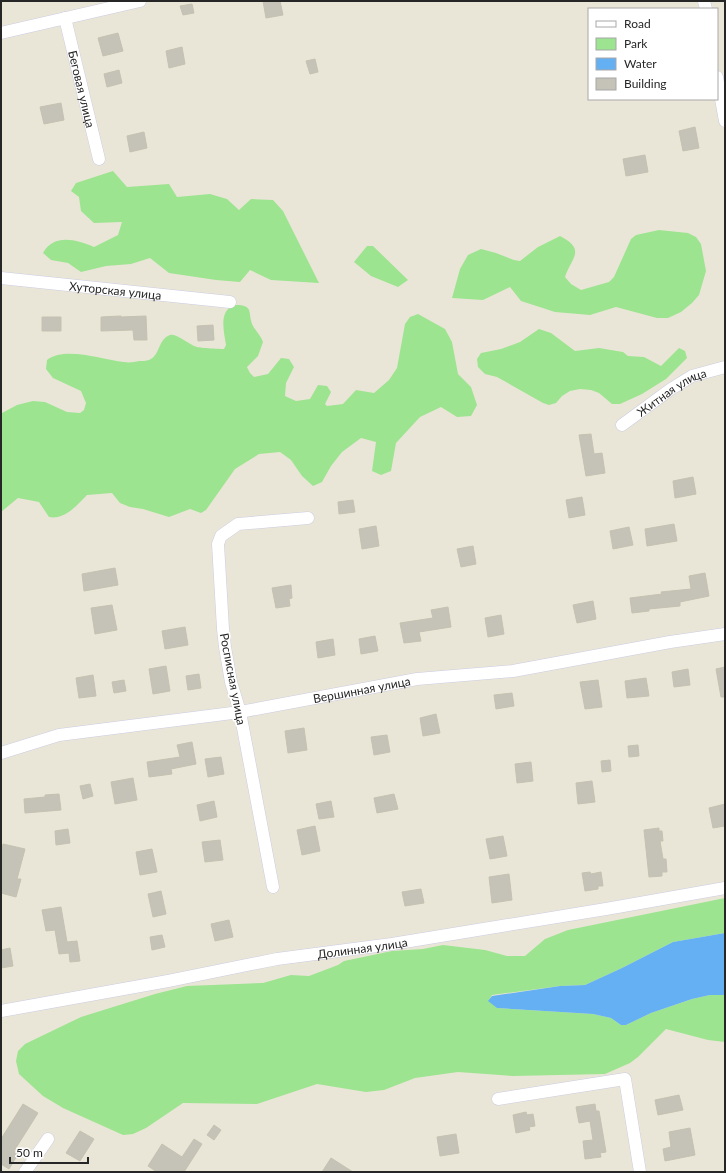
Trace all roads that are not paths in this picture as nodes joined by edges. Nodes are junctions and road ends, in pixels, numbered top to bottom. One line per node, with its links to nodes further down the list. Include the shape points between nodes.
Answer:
1 (140, 1): 2 (street)
2 (65, 18): 3 (street); 6 (street, Беговая улица)
3 (1, 33)
4 (718, 82): 5 (street)
5 (725, 121)
6 (99, 159)
7 (1, 278): 8 (street, Хуторская улица)
8 (230, 302)
9 (725, 367): 10 (street, Житная улица, via 692,376)
10 (622, 425)
11 (308, 518): 13 (street, Росписная улица, via 238,524 221,536 218,544 223,628 231,682)
12 (725, 634): 13 (street, Вершинная улица, via 514,671 417,679)
13 (240, 712): 14 (street, Вершинная улица, via 59,735); 15 (street, Росписная улица)
14 (1, 753)
15 (273, 888)
16 (725, 888): 17 (street, Долинная улица, via 606,910 277,959)
17 (1, 1011)
18 (498, 1099): 21 (street, via 624,1079)
19 (48, 1139): 20 (street)
20 (25, 1172)
21 (640, 1172)

